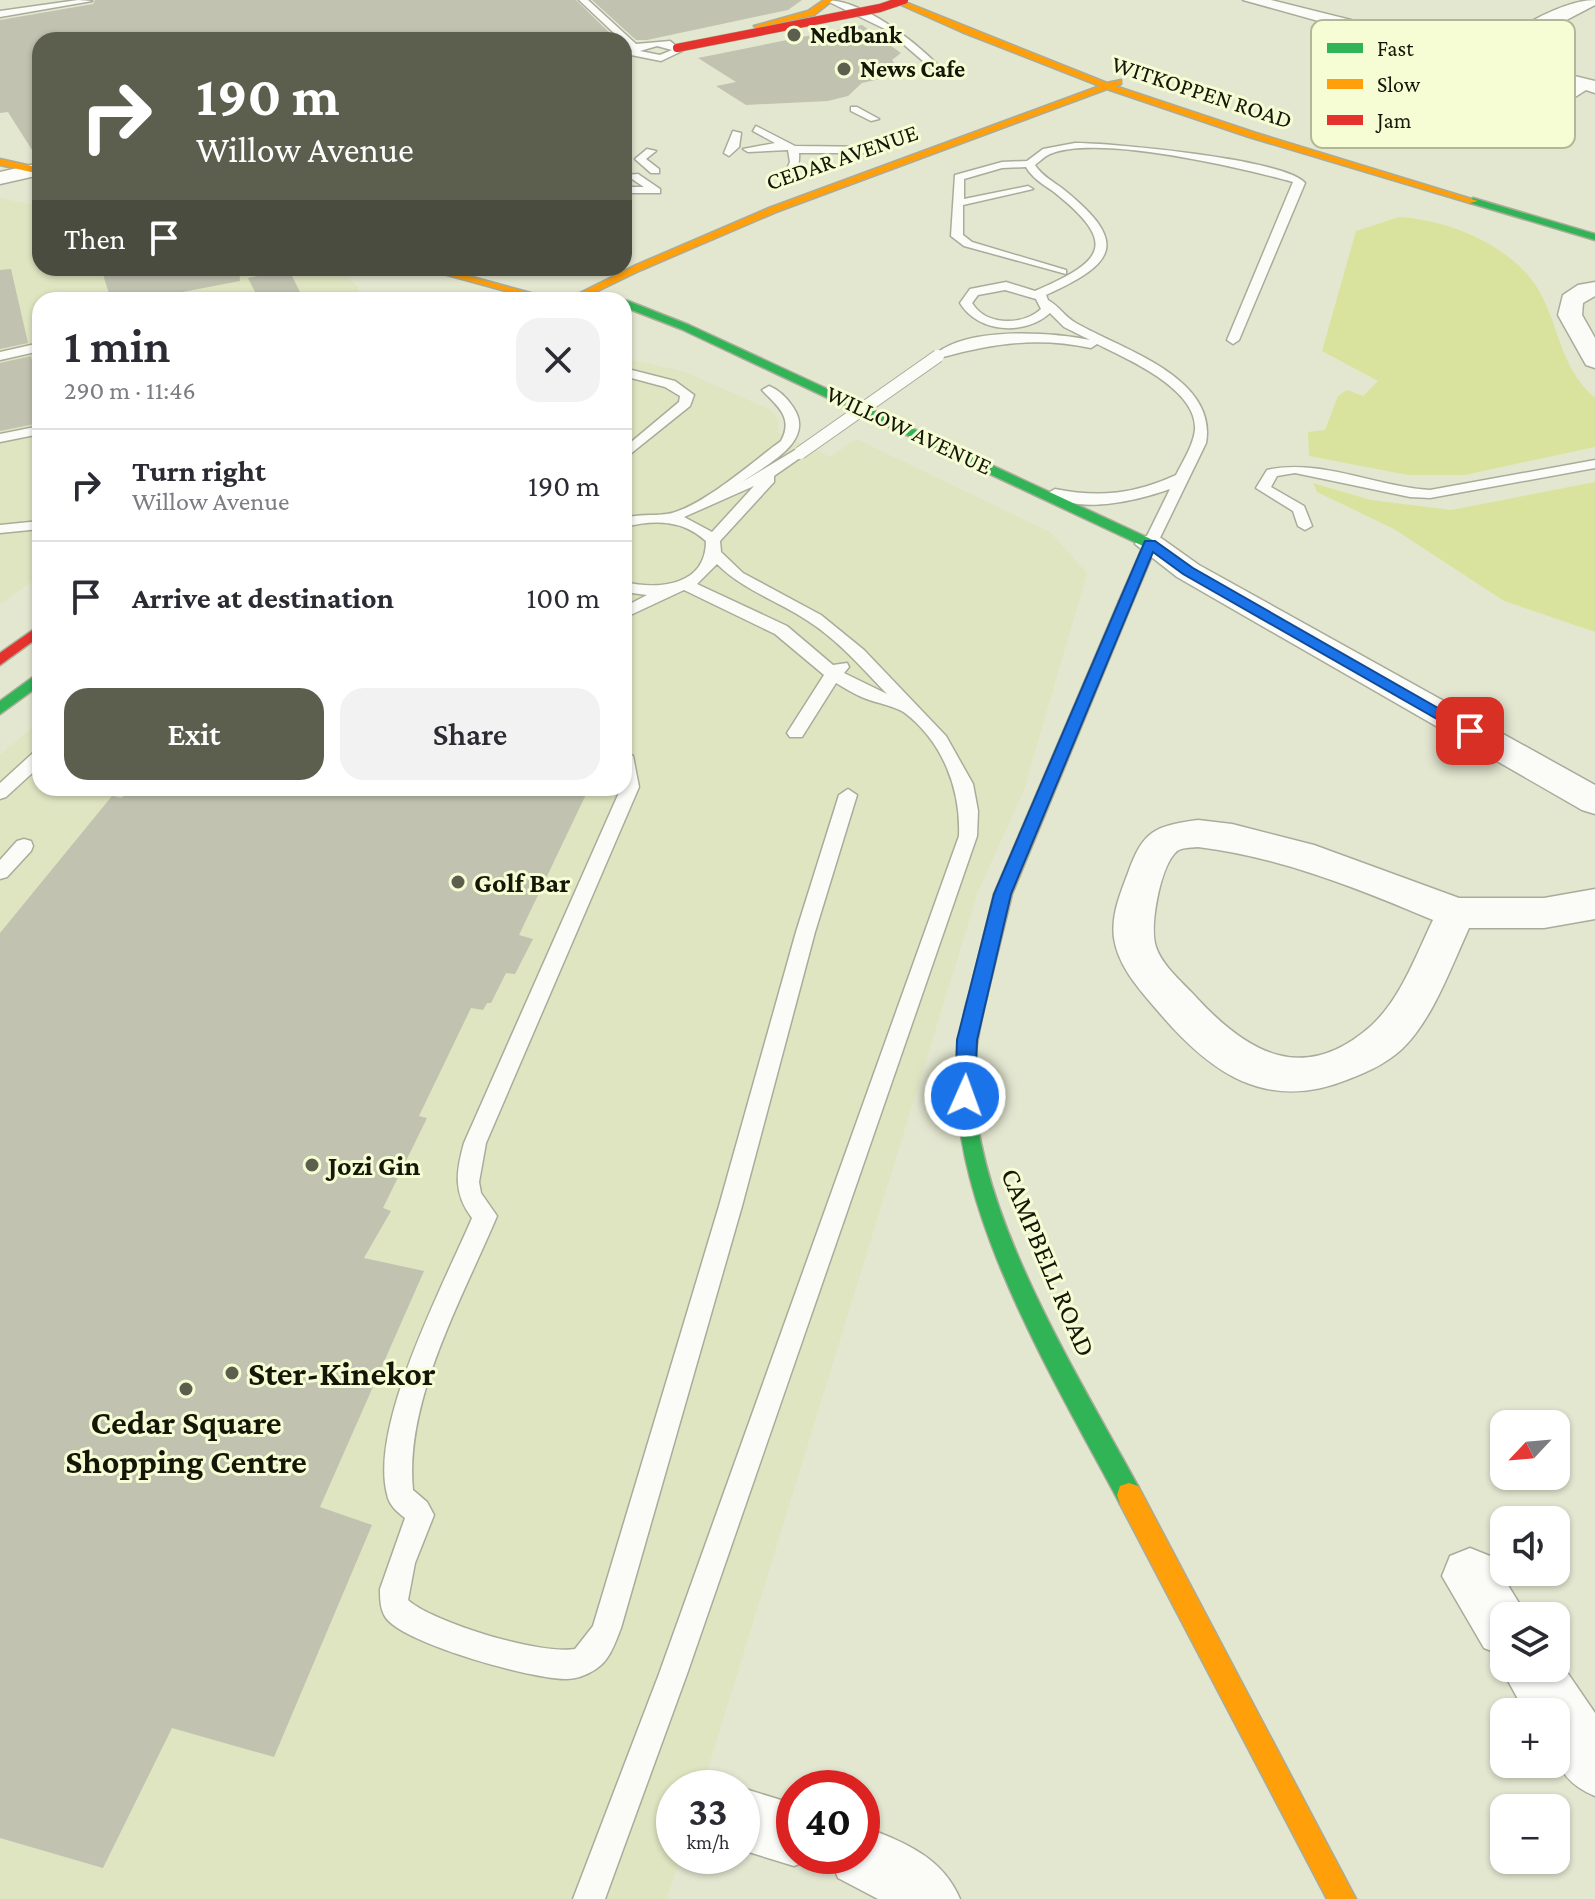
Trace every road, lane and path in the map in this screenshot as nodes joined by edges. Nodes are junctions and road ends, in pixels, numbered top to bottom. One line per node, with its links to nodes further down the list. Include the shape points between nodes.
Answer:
1 (583, 0): 12 (lane)
2 (829, 0): 17 (main road, bridge, via 803,15); 21 (lane, via 890,28)
3 (894, 0): 14 (main road, WITKOPPEN ROAD)
4 (904, 0): 17 (main road, bridge)
5 (936, 0): 22 (main road, WITKOPPEN ROAD)
6 (1251, 0): 10 (street)
7 (1593, 0): 11 (street)
8 (88, 1): 9 (lane)
9 (0, 14)
10 (1329, 20)
11 (1551, 20)
12 (607, 22): 13 (lane); 15 (lane)
13 (588, 25)
14 (952, 27): 24 (main road, WITKOPPEN ROAD); 26 (main road, via 1023,65)
15 (619, 32)
16 (632, 36): 17 (lane)
17 (668, 45): 19 (lane); 19 (lane, via 676,53 661,58)
18 (632, 47): 19 (lane)
19 (636, 52): 20 (lane)
20 (632, 54)
21 (934, 66)
22 (1114, 68): 23 (main road, WITKOPPEN ROAD); 24 (main road, CEDAR AVENUE)
23 (1135, 75): 25 (main road, CEDAR AVENUE)
24 (1086, 79): 25 (main road, WITKOPPEN ROAD); 26 (main road, CEDAR AVENUE)
25 (1107, 87): 26 (main road, CEDAR AVENUE); 28 (main road, WITKOPPEN ROAD)
26 (1025, 101): 28 (main road); 33 (main road, CEDAR AVENUE); 47 (main road, CEDAR AVENUE)
27 (854, 109): 29 (lane)
28 (1197, 116): 46 (main road, WITKOPPEN ROAD)
29 (874, 119)
30 (756, 129): 32 (lane)
31 (736, 133): 35 (lane)
32 (789, 147): 33 (lane); 36 (lane, via 748,149); 42 (lane, via 795,162)
33 (881, 150): 42 (main road, CEDAR AVENUE)
34 (651, 151): 38 (lane, via 640,159)
35 (729, 153)
36 (761, 161)
37 (1030, 164): 45 (lane, via 1002,165 959,177); 60 (lane, via 1097,222 1104,242 1086,272); 66 (lane, via 1039,154 1114,144 1297,180 1295,197)
38 (655, 171)
39 (1, 174): 40 (street)
40 (32, 174)
41 (632, 179): 44 (lane, via 656,191)
42 (779, 185)
43 (1028, 189): 45 (lane)
44 (632, 191)
45 (958, 203): 49 (lane, via 961,240)
46 (1595, 237)
47 (665, 253): 48 (main road, CEDAR AVENUE); 64 (main road, via 650,290 658,308)
48 (632, 269)
49 (1062, 272)
50 (435, 276): 56 (main road)
51 (454, 276): 57 (main road)
52 (618, 276): 55 (main road, CEDAR AVENUE)
53 (566, 286): 55 (main road); 58 (main road)
54 (1595, 289): 71 (street, via 1571,300 1570,315)
55 (590, 290): 59 (main road)
56 (452, 292)
57 (508, 292)
58 (544, 292)
59 (595, 292)
60 (1042, 299): 62 (lane, CAMPBELL ROAD, via 1006,286 983,289 968,297); 63 (lane, via 1043,316); 65 (lane, CAMPBELL ROAD)
61 (632, 306): 64 (main road, WILLOW AVENUE)
62 (965, 321): 63 (lane, CAMPBELL ROAD); 69 (lane)
63 (1015, 324): 65 (lane, CAMPBELL ROAD); 69 (lane)
64 (685, 327): 82 (main road, WILLOW AVENUE)
65 (1086, 335): 68 (lane, CAMPBELL ROAD)
66 (1233, 340)
67 (32, 349): 70 (lane)
68 (1118, 350): 69 (lane, via 1025,334); 81 (lane, CAMPBELL ROAD, via 1172,381 1199,411 1199,443)
69 (944, 352): 80 (lane, bridge)
70 (0, 356)
71 (1595, 360)
72 (632, 374): 77 (lane, via 670,384 687,395 685,403)
73 (763, 387): 74 (main road, WILLOW AVENUE); 83 (lane, via 793,417 794,433)
74 (857, 429)
75 (32, 432): 76 (lane)
76 (0, 438)
77 (632, 448)
78 (900, 449): 90 (main road, WILLOW AVENUE, via 1093,537)
79 (1595, 464): 87 (lane, via 1430,494 1295,469 1272,473 1263,488 1299,509)
80 (777, 470): 83 (lane); 89 (lane)
81 (1182, 478): 82 (lane, via 1118,500 1076,499); 90 (lane, CAMPBELL ROAD)
82 (1035, 488): 90 (main road, WILLOW AVENUE)
83 (714, 501): 84 (lane)
84 (669, 518): 85 (lane); 89 (lane, via 703,530)
85 (632, 522)
86 (32, 526): 88 (lane)
87 (1305, 526)
88 (0, 529)
89 (714, 548): 92 (lane, via 703,575); 97 (lane, via 738,576 815,618)
90 (1147, 550): 95 (main road, CAMPBELL ROAD); 108 (street, WILLOW AVENUE)
91 (1117, 576): 95 (main road)
92 (677, 587): 93 (lane); 94 (lane); 99 (lane, via 781,630)
93 (632, 588)
94 (632, 609)
95 (1116, 626): 120 (main road, CAMPBELL ROAD, via 995,921 967,1040 965,1096 976,1158 1042,1331)
96 (32, 635): 98 (main road)
97 (858, 654): 99 (lane); 101 (lane)
98 (0, 660)
99 (833, 674): 101 (lane); 103 (lane)
100 (32, 683): 102 (main road)
101 (906, 707): 118 (lane, via 953,759 964,784 968,836)
102 (0, 709)
103 (796, 733)
104 (32, 763): 105 (lane)
105 (0, 793)
106 (848, 795): 107 (lane, via 801,948 745,1166 607,1628 600,1646 587,1658 557,1666 417,1624 396,1608 392,1588 420,1515 401,1499 399,1450 414,1391 485,1216 470,1200 466,1181 475,1143)
107 (626, 796)
108 (1595, 801)
109 (24, 846): 110 (lane)
110 (0, 872)
111 (1595, 904): 112 (street, via 1544,913)
112 (1456, 913): 112 (street, via 1389,1035 1329,1071 1294,1078 1236,1061 1212,1041 1158,981 1134,941 1134,910 1156,849 1175,836 1215,837 1343,866)
113 (1470, 1576): 114 (street)
114 (1490, 1607)
115 (1539, 1682): 116 (street)
116 (1595, 1766)
117 (880, 1865): 119 (street)
118 (589, 1899)
119 (928, 1899)
120 (1342, 1899)

